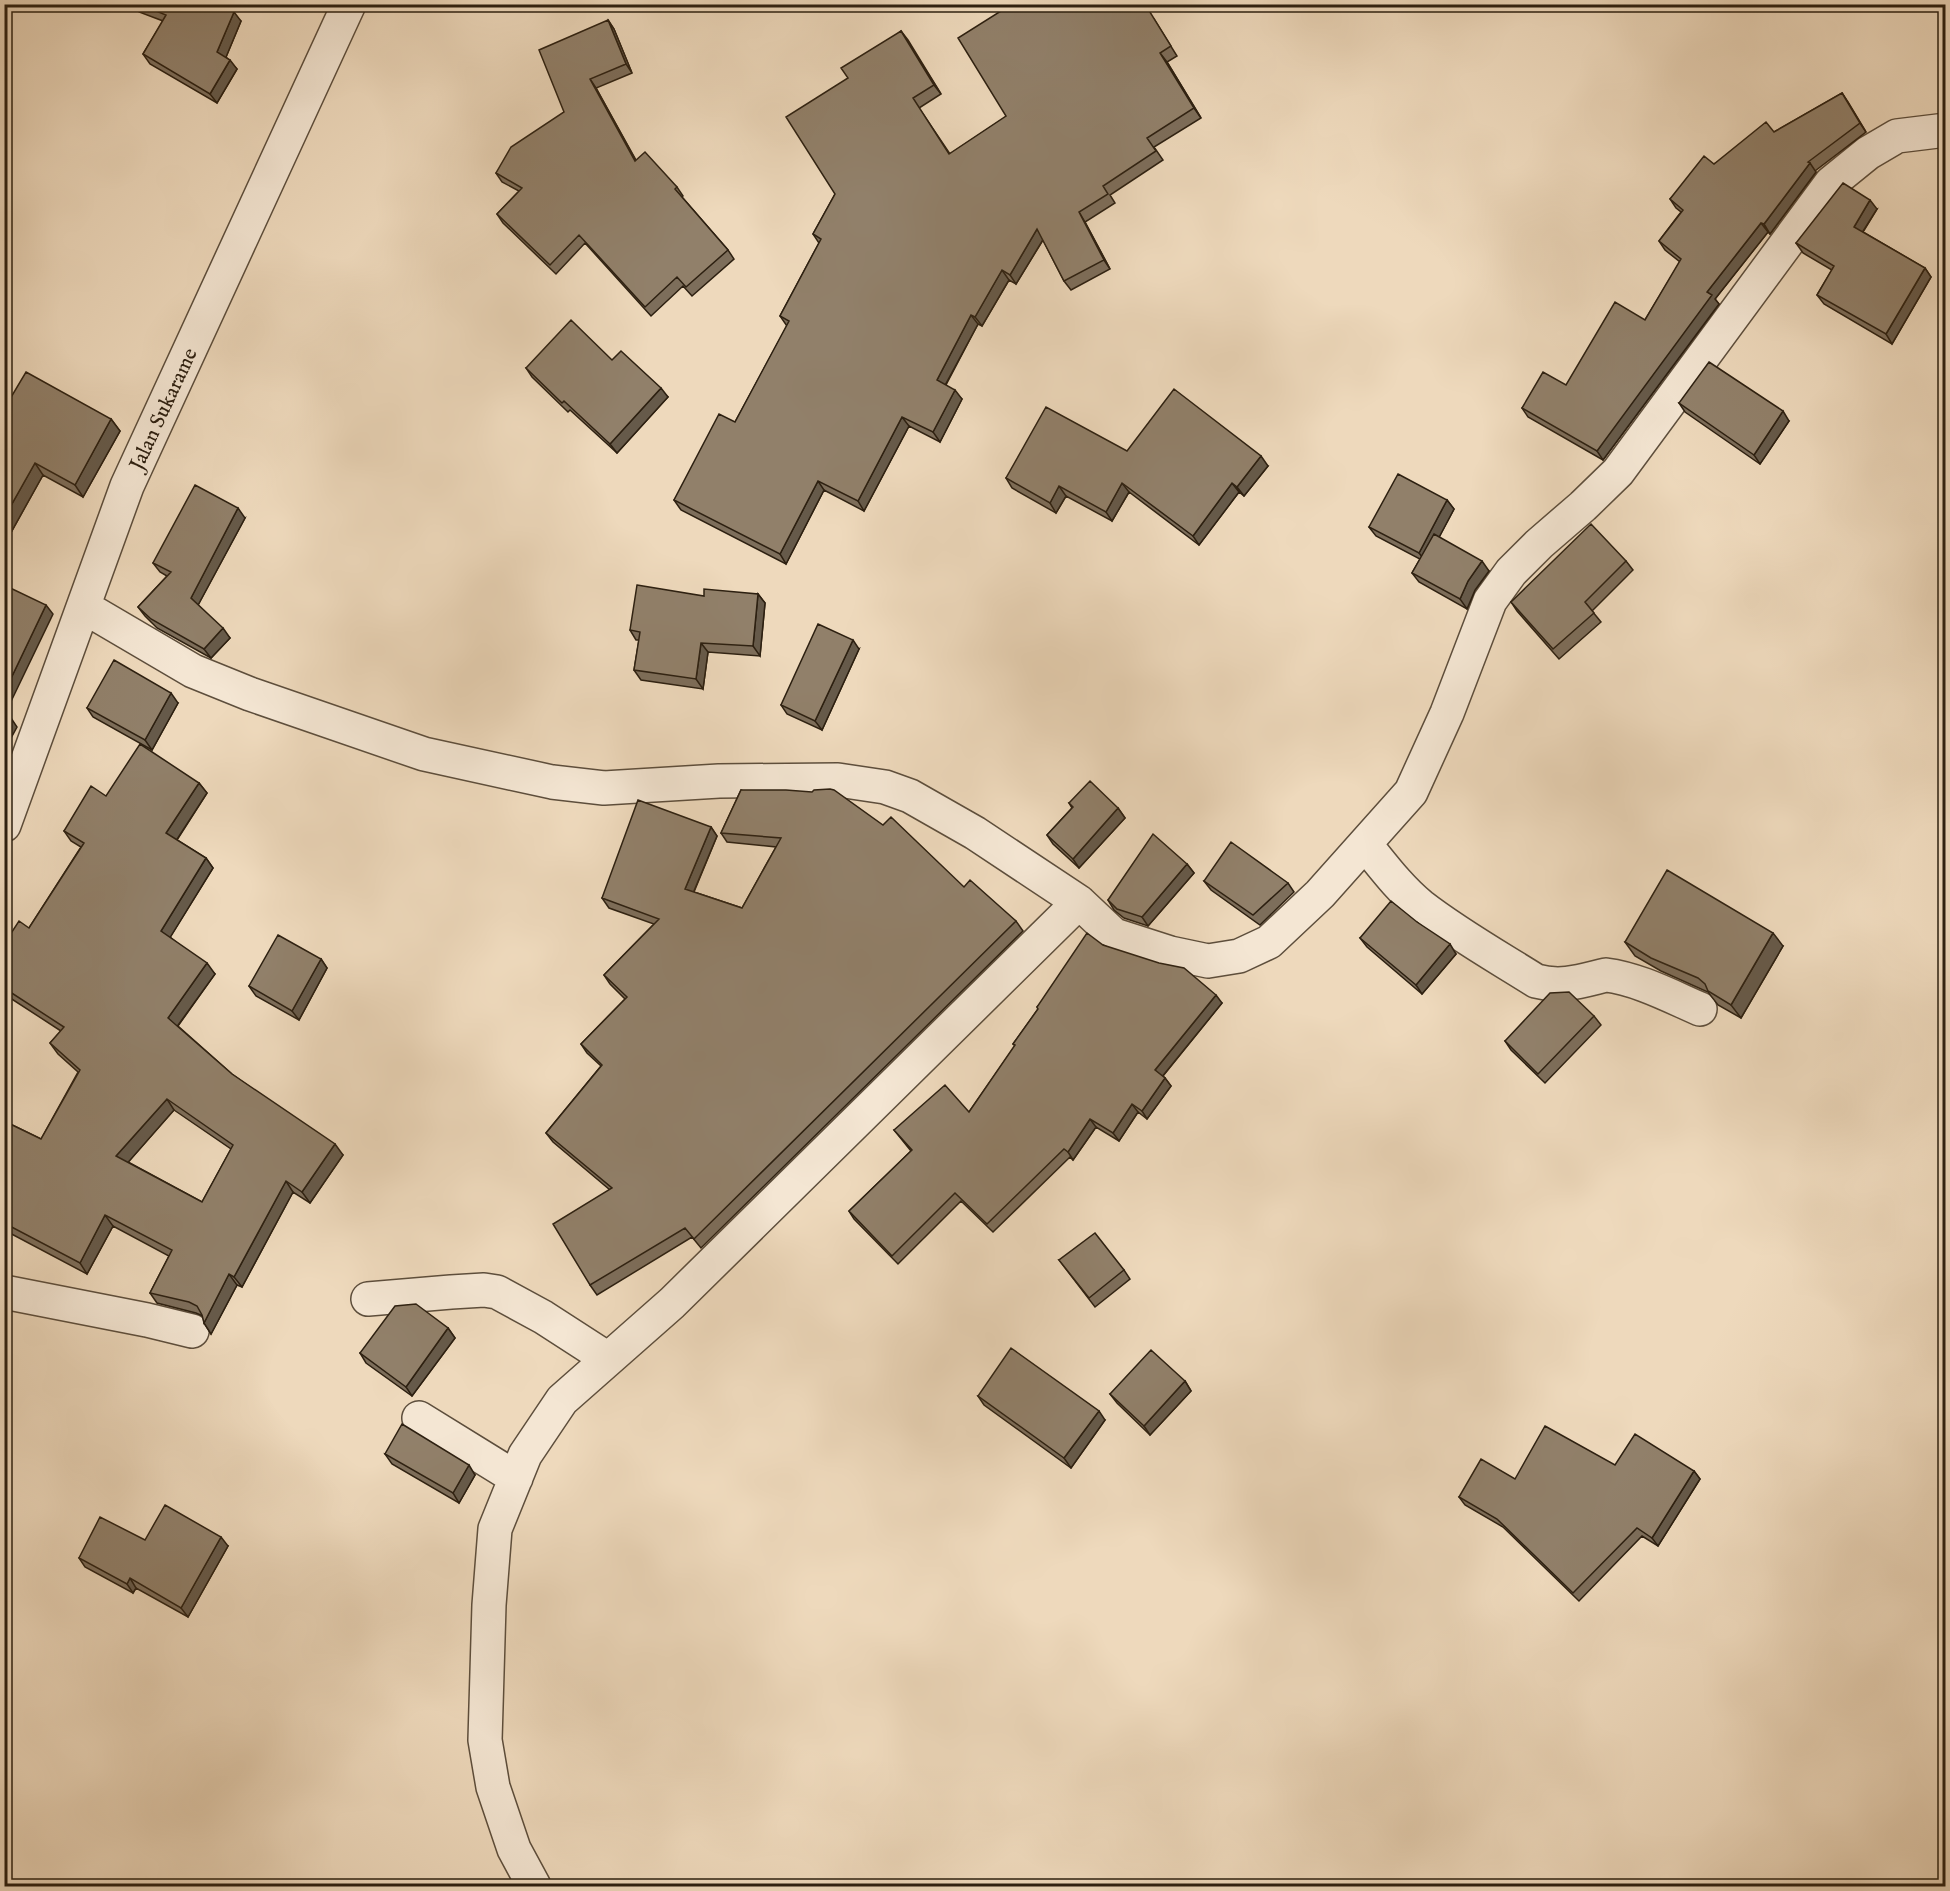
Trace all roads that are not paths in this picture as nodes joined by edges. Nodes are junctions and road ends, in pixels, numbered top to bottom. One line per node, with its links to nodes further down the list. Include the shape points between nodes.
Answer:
1 (349, 4): 3 (street, Jalan Sukarame, via 127,486)
2 (1946, 130): 5 (street, via 1897,136 1831,183 1618,472 1511,572 1490,601 1447,713 1411,792)
3 (84, 607): 4 (street, Jalan Sukarame); 6 (street, via 193,671 424,754 552,782 604,788 719,781 838,780 885,787 938,812)
4 (4, 825)
5 (1365, 844): 6 (street, via 1269,942 1239,956 1208,961 1114,935); 7 (street, via 1420,905 1536,981 1563,985 1613,976)
6 (1079, 902): 11 (street, via 672,1303)
7 (1700, 1009)
8 (4, 1292): 10 (street)
9 (368, 1299): 11 (street, via 497,1292)
10 (192, 1331)
11 (608, 1359): 13 (street, via 562,1400 525,1455)
12 (419, 1418): 13 (street)
13 (516, 1478): 14 (street, via 495,1529 485,1740 493,1787 514,1849)
14 (534, 1887)

